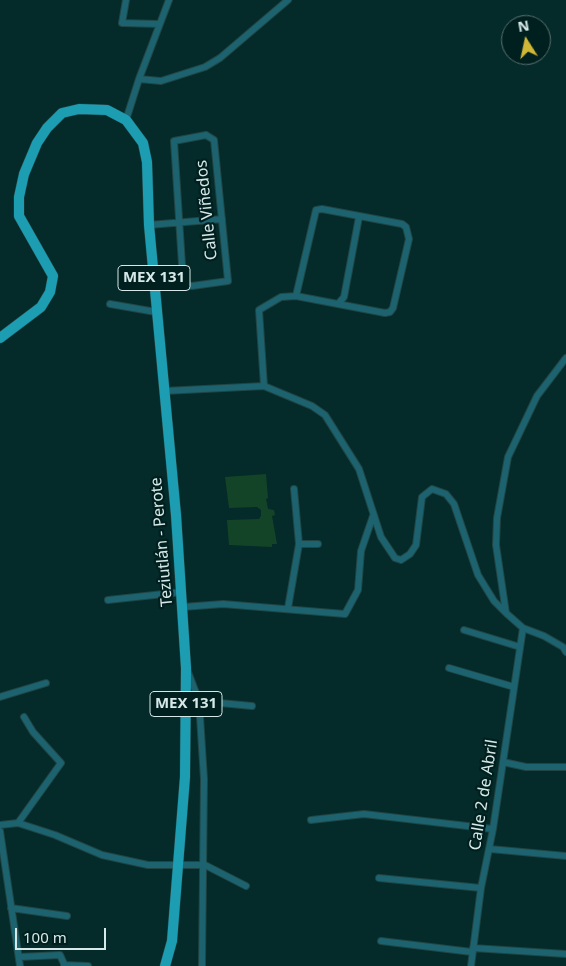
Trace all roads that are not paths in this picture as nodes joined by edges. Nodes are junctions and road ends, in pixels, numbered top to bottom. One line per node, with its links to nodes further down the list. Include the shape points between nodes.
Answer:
1 (126, 0): 4 (street, via 122,23)
2 (169, 0): 4 (street)
3 (288, 0): 5 (street, via 206,67 161,81)
4 (159, 24): 5 (street)
5 (139, 79): 6 (street)
6 (126, 120): 10 (main road, Teziutlán - Perote / MEX 131, via 143,143 147,162); 15 (main road, MEX 131, via 107,110 79,109 62,113 37,143 24,174 19,198 20,216 53,276 50,292 41,307)
7 (359, 217): 11 (street, via 316,210); 13 (street, via 344,297); 13 (street, via 406,227 409,238 393,308 385,313)
8 (222, 219): 9 (street); 9 (street, Calle Viñedos, via 228,281 186,285); 9 (street, Calle Viñedos, via 214,140 206,135 174,141)
9 (178, 224): 10 (street)
10 (149, 225): 14 (main road, Teziutlán - Perote / MEX 131)
11 (296, 296): 13 (street); 17 (street, via 281,297 259,310)
12 (110, 304): 14 (street)
13 (338, 304)
14 (156, 312): 18 (main road, Teziutlán - Perote / MEX 131)
15 (0, 338)
16 (566, 358): 27 (street, via 537,396 508,457 497,518 496,545)
17 (264, 386): 18 (street); 20 (street, via 325,414 359,469)
18 (164, 391): 23 (main road, Teziutlán - Perote / MEX 131)
19 (294, 489): 21 (street)
20 (373, 516): 26 (street, via 361,551 358,590 345,614); 27 (street, via 381,537 395,558 401,560 416,545 422,497 432,489 446,494 454,504 478,575 494,601)
21 (299, 544): 22 (street); 26 (street)
22 (318, 544)
23 (182, 592): 24 (street); 25 (main road, Teziutlán - Perote / MEX 131)
24 (108, 600)
25 (183, 607): 26 (street, via 223,604); 32 (main road, Teziutlán - Perote / MEX 131)
26 (288, 608)
27 (506, 613): 28 (street)
28 (523, 628): 30 (street, Calle 2 de Abril); 31 (street, via 544,636)
29 (464, 630): 30 (street)
30 (520, 647): 35 (street, Calle 2 de Abril)
31 (566, 652)
32 (186, 668): 37 (street); 49 (main road, Teziutlán - Perote / MEX 131, via 186,777)
33 (448, 668): 35 (street)
34 (46, 684): 36 (street)
35 (514, 688): 40 (street, Calle 2 de Abril)
36 (0, 697)
37 (199, 701): 38 (street); 50 (street)
38 (252, 706)
39 (24, 718): 43 (street, via 61,763)
40 (503, 762): 41 (street, via 526,767); 45 (street, Calle 2 de Abril)
41 (566, 767)
42 (312, 820): 45 (street, via 364,814)
43 (18, 823): 44 (street); 49 (street, via 102,855 148,865)
44 (0, 825)
45 (493, 829): 47 (street, Calle 2 de Abril)
46 (0, 831): 54 (street)
47 (490, 849): 48 (street); 53 (street, Calle 2 de Abril)
48 (566, 856)
49 (177, 865): 50 (street); 63 (main road, Teziutlán - Perote / MEX 131, via 172,941)
50 (205, 865): 52 (street); 64 (street)
51 (379, 878): 53 (street)
52 (246, 886)
53 (481, 888): 57 (street, Calle 2 de Abril)
54 (11, 908): 55 (street); 59 (street)
55 (67, 916)
56 (381, 941): 57 (street)
57 (473, 950): 58 (street); 65 (street, Calle 2 de Abril)
58 (566, 954)
59 (19, 957): 60 (street); 61 (street, via 60,955)
60 (20, 966)
61 (65, 966): 62 (street)
62 (88, 966)
63 (165, 966)
64 (202, 966)
65 (471, 966)

